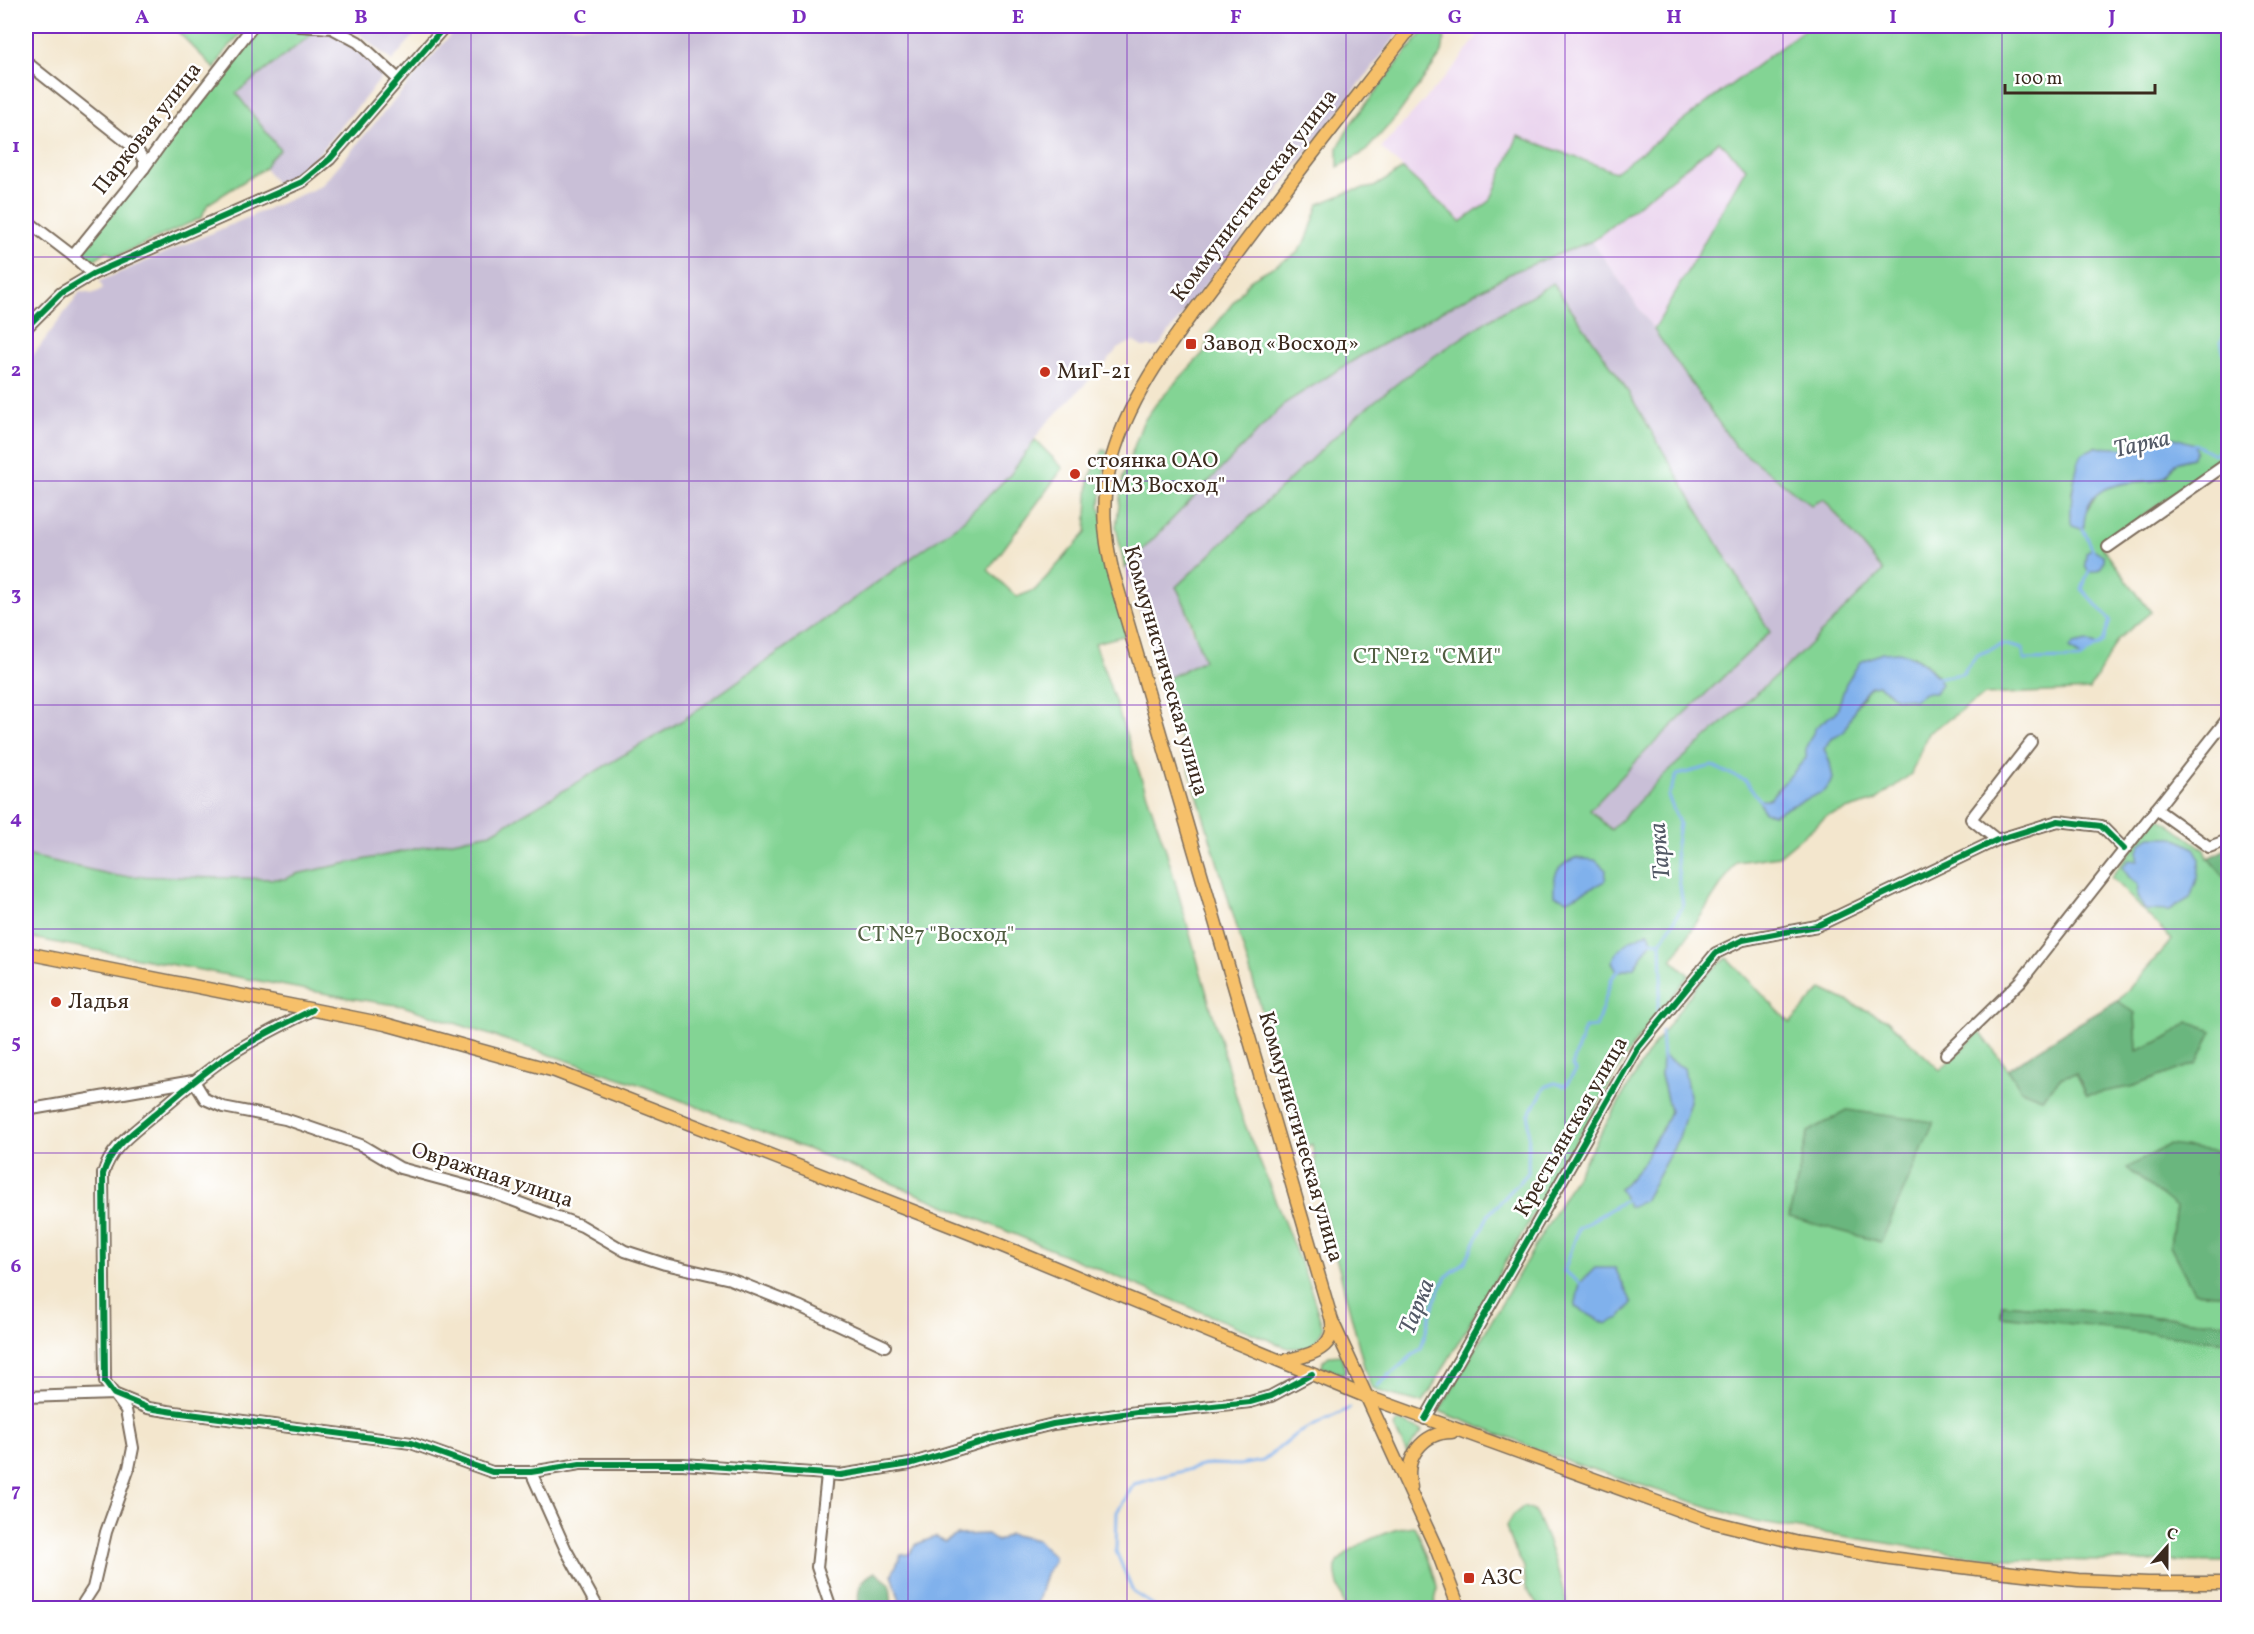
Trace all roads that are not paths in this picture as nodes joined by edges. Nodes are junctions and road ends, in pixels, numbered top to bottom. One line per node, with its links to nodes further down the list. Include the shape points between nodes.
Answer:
1 (253, 26): 7 (street, Парковая улица)
2 (299, 26): 6 (street, via 333,28 358,42)
3 (445, 26): 6 (street)
4 (1412, 26): 27 (main road, Коммунистическая улица, via 1267,212 1152,370 1115,450 1104,510 1107,550 1115,580)
5 (26, 62): 8 (street)
6 (398, 79): 12 (street, via 330,159 302,182)
7 (164, 140): 8 (street); 9 (street, Парковая улица)
8 (137, 150): 9 (street)
9 (144, 168): 11 (street, Парковая улица)
10 (26, 220): 11 (street)
11 (73, 256): 12 (street)
12 (93, 274): 13 (street, via 61,293)
13 (26, 328)
14 (2229, 463): 15 (street)
15 (2108, 547)
16 (2229, 718): 18 (street)
17 (2031, 742): 19 (street, via 1971,819)
18 (2156, 809): 20 (street, via 2209,847); 21 (street)
19 (1997, 840): 21 (street, Крестьянская улица, via 2058,821 2101,826); 34 (street, Крестьянская улица, via 1817,926 1743,940 1716,953 1637,1049)
20 (2229, 840)
21 (2124, 849): 24 (street, via 2021,981)
22 (26, 953): 23 (main road)
23 (312, 1010): 25 (street, via 232,1053); 29 (main road, via 385,1024 555,1071 1000,1245)
24 (1946, 1054)
25 (194, 1081): 26 (street); 28 (street, Овражная улица, via 205,1099 223,1107 285,1119 361,1145 400,1168 493,1193 582,1226 625,1251 740,1282); 31 (street, via 115,1148 103,1174 105,1382)
26 (26, 1110)
27 (1332, 1321): 29 (main road, via 1327,1344 1303,1358); 33 (main road, Коммунистическая улица)
28 (885, 1346)
29 (1280, 1361): 30 (main road)
30 (1312, 1374): 33 (main road); 37 (street, via 1271,1396 1250,1401 1053,1424 910,1464)
31 (114, 1394): 32 (street); 36 (street, via 148,1408 411,1443 492,1472); 40 (street, via 126,1410 133,1448 93,1588)
32 (26, 1396)
33 (1365, 1396): 34 (main road); 38 (main road, Коммунистическая улица)
34 (1425, 1419): 35 (main road)
35 (1459, 1432): 38 (main road, via 1439,1432 1416,1450 1408,1477); 39 (main road, via 1709,1521 1799,1543 2078,1580)
36 (531, 1472): 37 (street, via 580,1464 683,1464); 41 (street, via 566,1550)
37 (826, 1474): 42 (street, via 817,1567)
38 (1418, 1509): 43 (main road)
39 (2229, 1583)
40 (80, 1608)
41 (598, 1608)
42 (831, 1608)
43 (1460, 1608)

